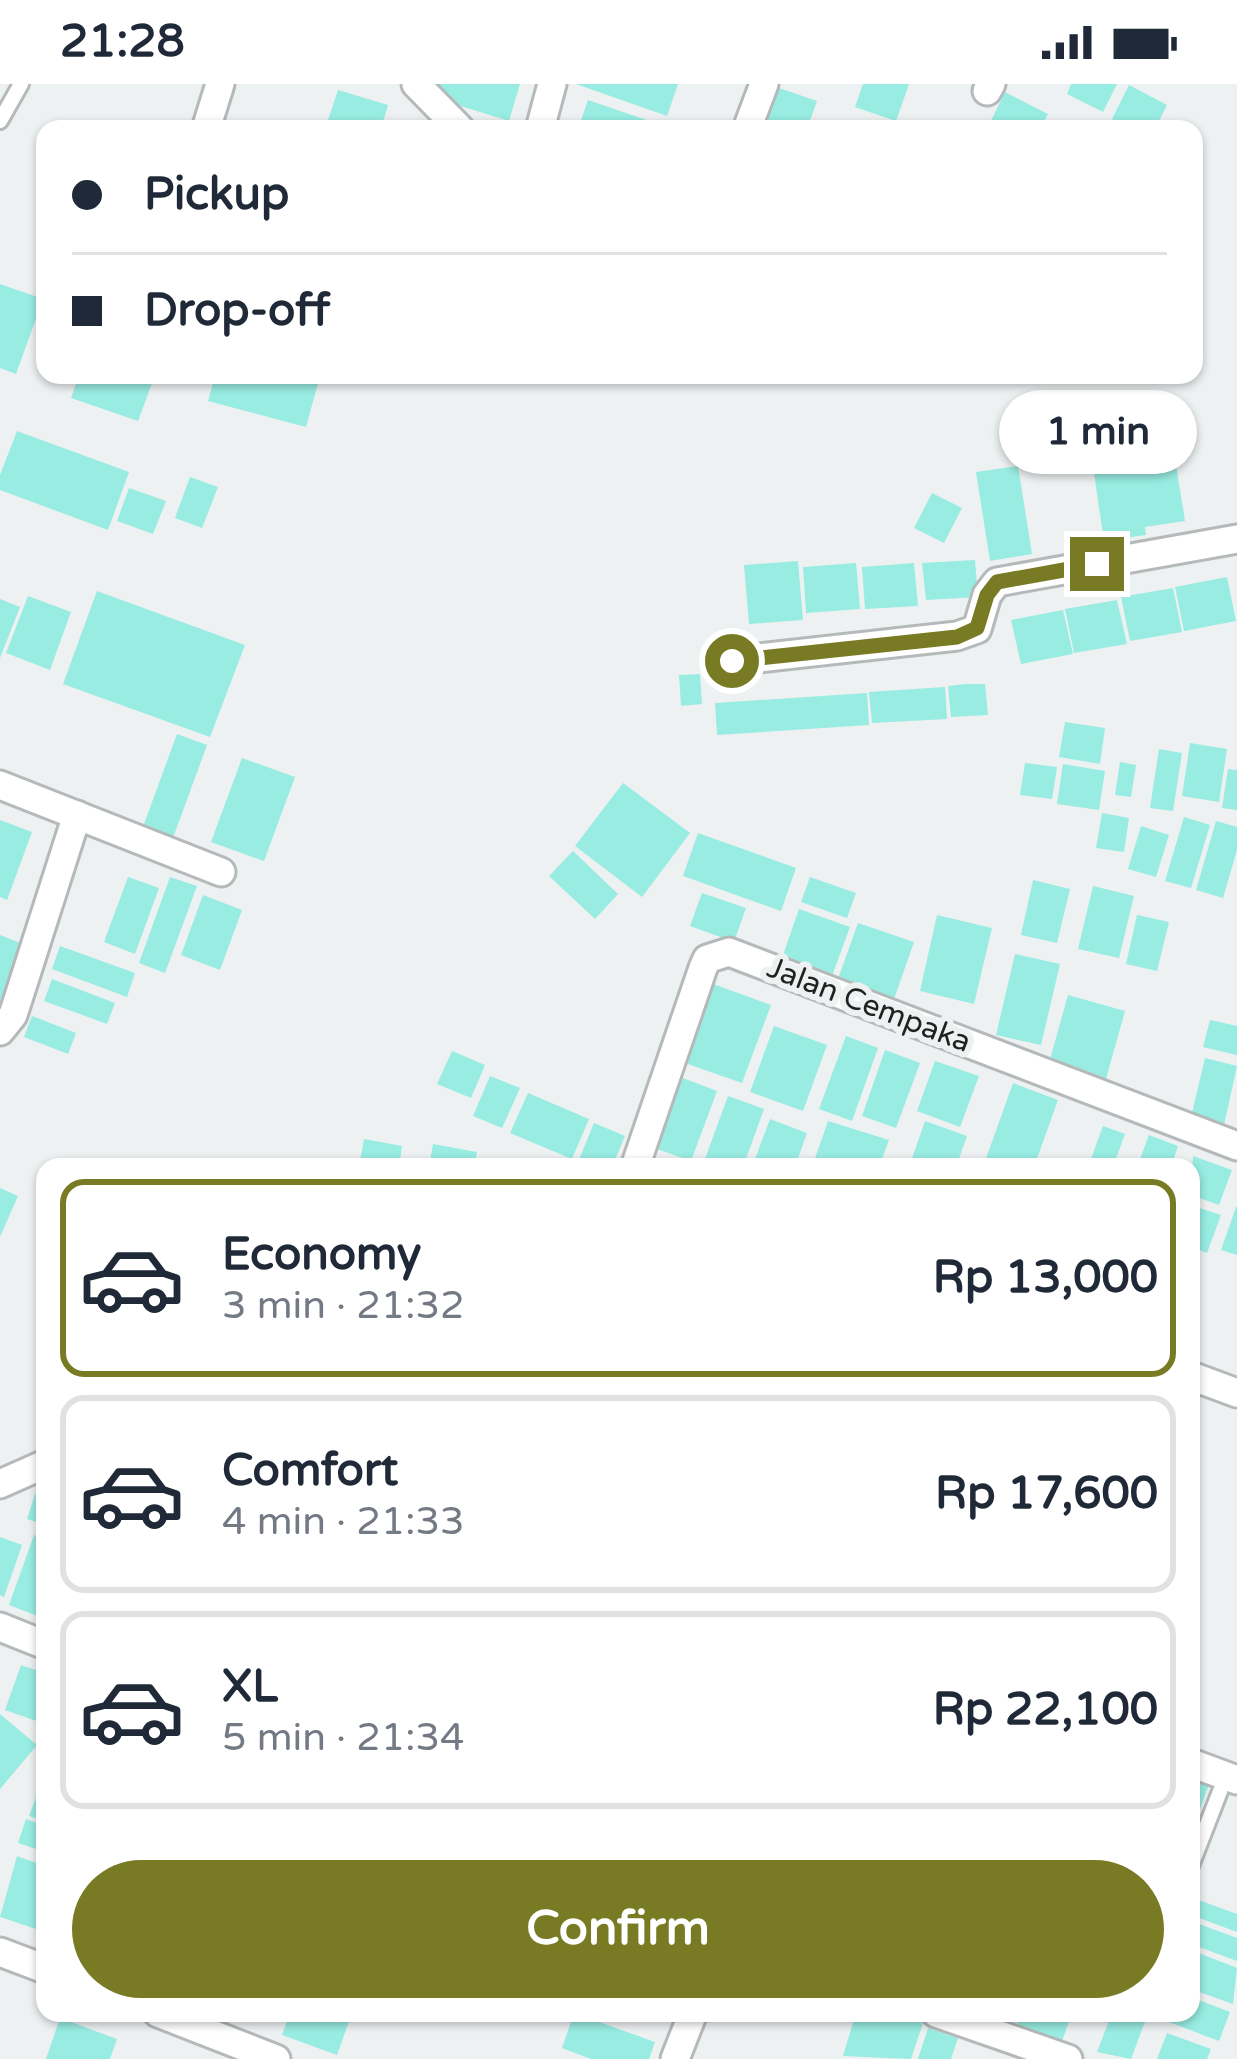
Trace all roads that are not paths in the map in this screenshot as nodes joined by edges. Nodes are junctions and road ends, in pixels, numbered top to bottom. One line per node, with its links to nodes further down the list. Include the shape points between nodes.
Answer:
1 (21, 84): 10 (lane)
2 (220, 84): 6 (street)
3 (416, 84): 7 (street)
4 (552, 84): 8 (street)
5 (764, 84): 9 (street)
6 (209, 120)
7 (451, 120)
8 (542, 120)
9 (750, 120)
10 (0, 121)
11 (1237, 539): 12 (street, via 997,582 977,628 957,637)
12 (732, 661)
13 (0, 785): 14 (street)
14 (77, 815): 15 (street); 16 (street, via 13,1015)
15 (221, 872)
16 (0, 1030)
17 (1237, 1146): 18 (street, Jalan Cempaka, via 729,952 707,958 703,968)
18 (647, 1158)
19 (1200, 1380): 20 (street)
20 (1237, 1394)
21 (36, 1468): 22 (street)
22 (0, 1484)
23 (0, 1628): 24 (street)
24 (36, 1642)
25 (1200, 1766): 26 (street)
26 (1232, 1778): 27 (lane)
27 (1200, 1847)
28 (0, 1952): 29 (street)
29 (36, 1966)
30 (181, 2022): 33 (street)
31 (689, 2022): 34 (street)
32 (962, 2022): 35 (street)
33 (276, 2059)
34 (675, 2059)
35 (1068, 2059)

